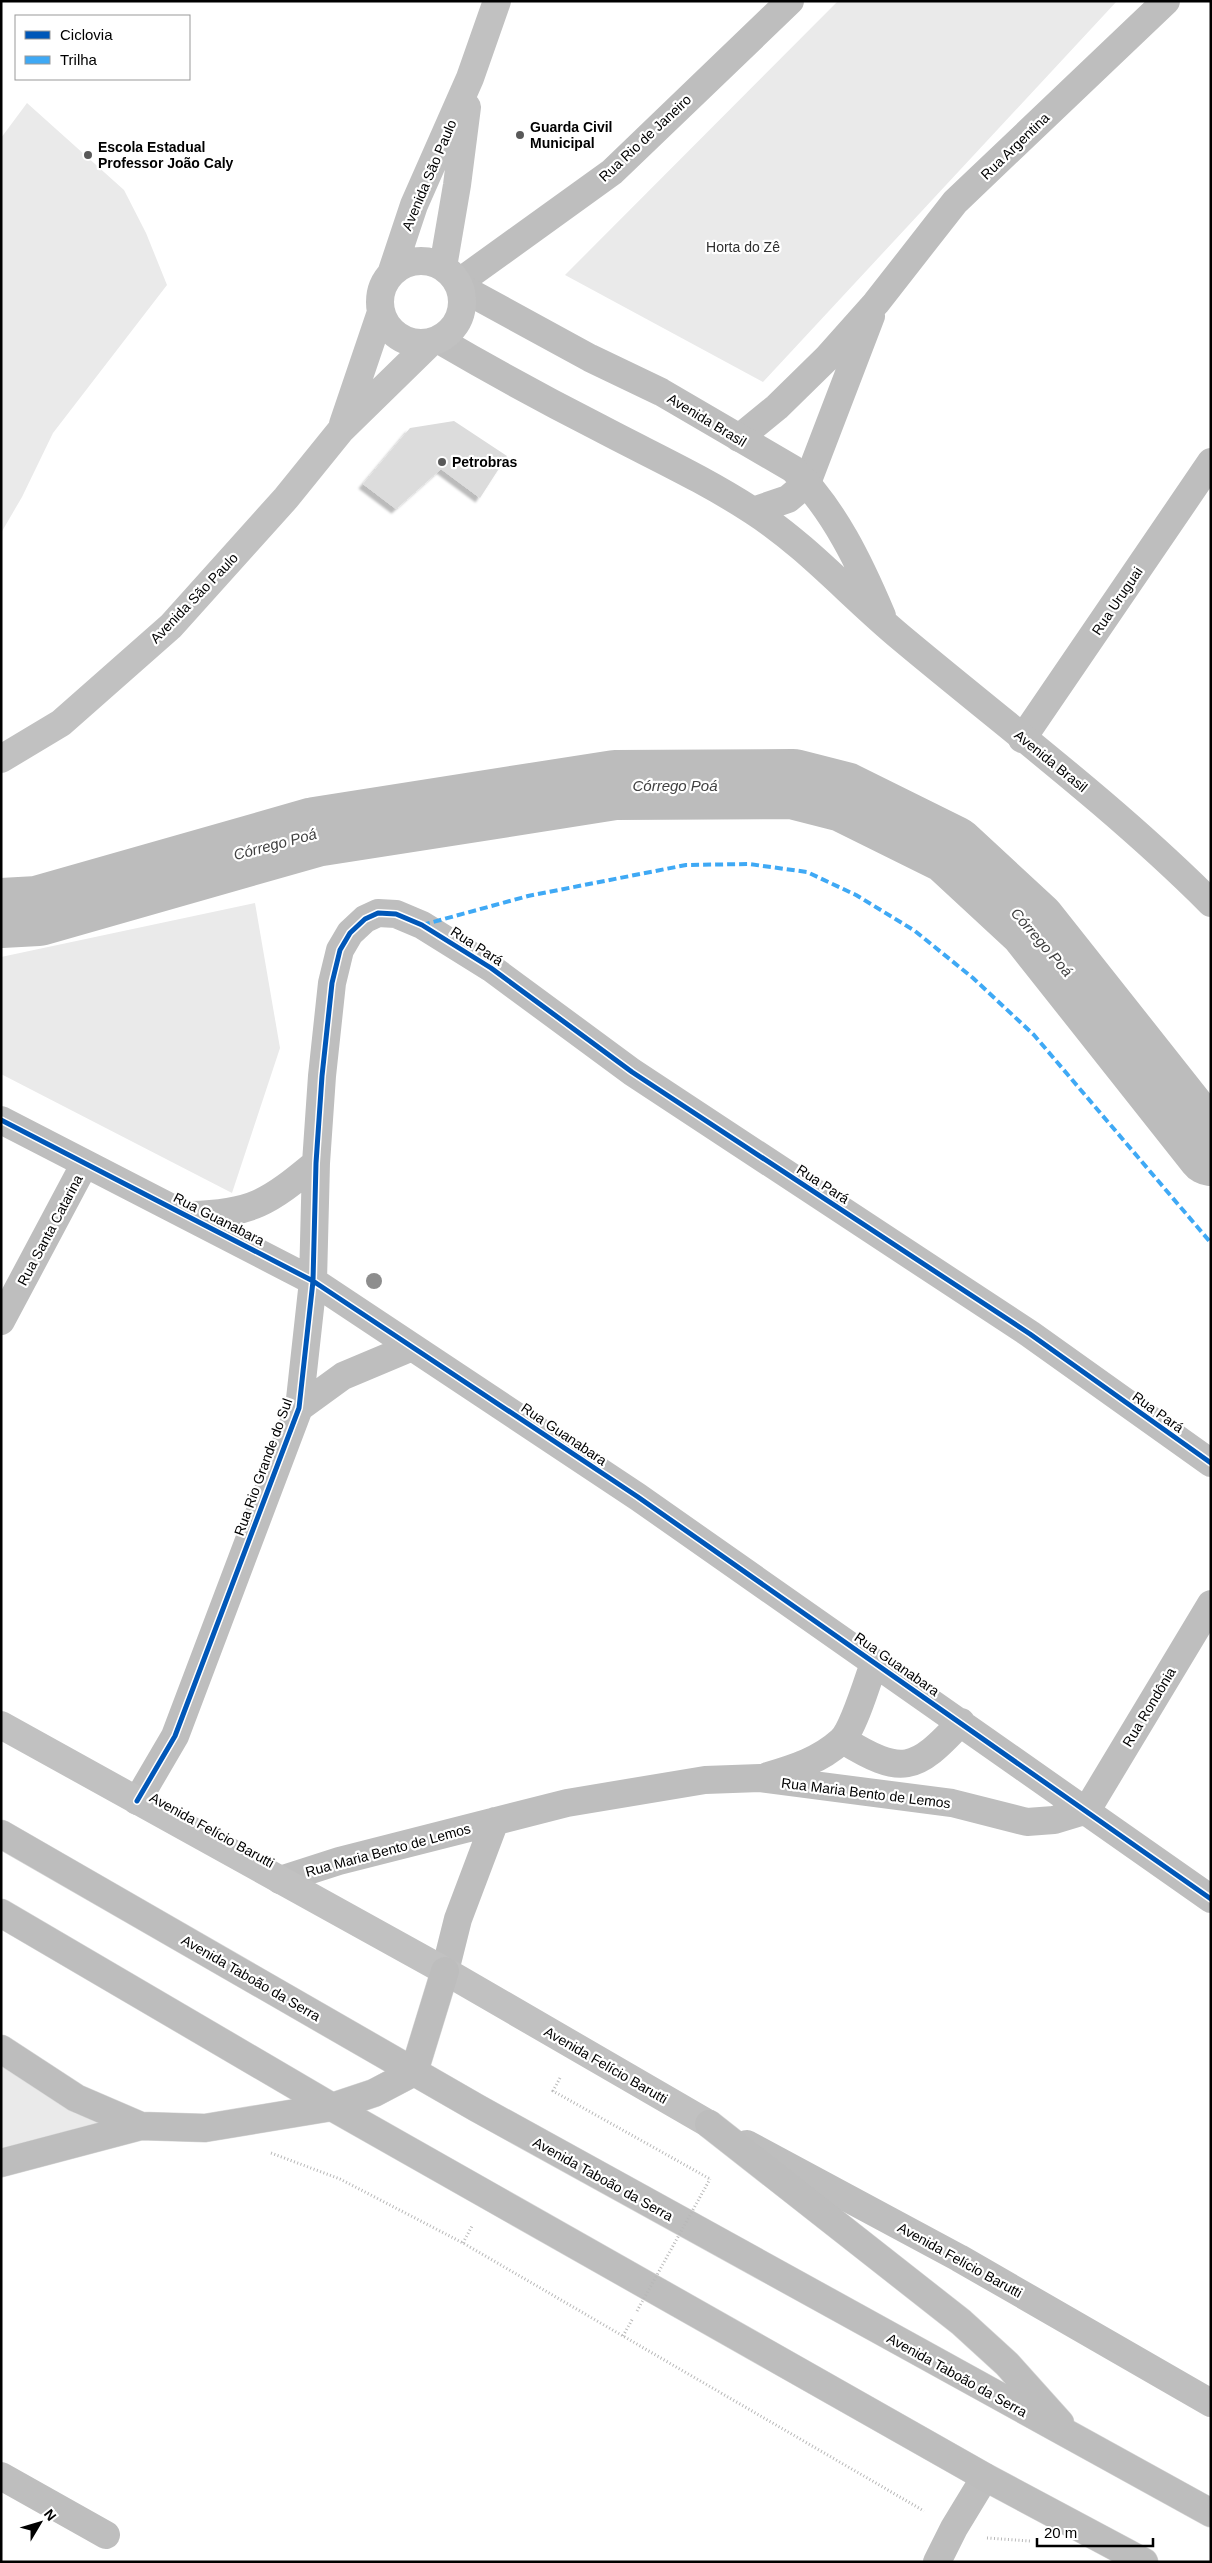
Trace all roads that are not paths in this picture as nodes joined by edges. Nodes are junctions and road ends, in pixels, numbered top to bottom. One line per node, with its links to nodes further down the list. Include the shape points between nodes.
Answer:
1 (497, 1): 4 (main road, Avenida São Paulo)
2 (790, 1): 6 (street, Rua Rio de Janeiro, via 612,172 488,260)
3 (1166, 1): 7 (street, Rua Argentina, via 956,202)
4 (470, 78): 5 (main road, Avenida São Paulo, via 414,205); 6 (main road, Avenida São Paulo, via 458,185)
5 (391, 274): 6 (main road, via 402,265 416,261 429,262); 8 (main road, via 383,285)
6 (454, 278): 9 (main road, via 463,302 460,318 452,331); 11 (street, Avenida Brasil, via 590,358 662,392)
7 (876, 303): 11 (street, Rua Argentina, via 827,358 783,401); 13 (street, Rua Argentina)
8 (381, 312): 9 (main road, via 386,324 400,337 418,344); 10 (main road, Avenida São Paulo)
9 (435, 341): 10 (main road, Avenida São Paulo); 14 (street, Avenida Brasil)
10 (341, 430): 17 (main road, Avenida São Paulo, via 286,498 171,626 61,723)
11 (738, 438): 13 (street, Avenida Brasil, via 793,469)
12 (1211, 462): 16 (street, Rua Uruguai)
13 (807, 483): 14 (street, via 788,499); 15 (street, Avenida Brasil, via 843,535)
14 (753, 510): 15 (street, Avenida Brasil, via 781,530)
15 (885, 624): 16 (street, Avenida Brasil)
16 (1022, 738): 18 (street, Avenida Brasil, via 1083,786)
17 (1, 759)
18 (1211, 903)
19 (422, 925): 21 (street, Rua Rio Grande do Sul, via 396,914 378,913 365,919 350,933 340,950 332,983 326,1035); 28 (street, Rua Pará, via 491,968 632,1072 1030,1334)
20 (1, 1120): 22 (street, Rua Guanabara)
21 (316, 1163): 23 (street, via 281,1191 247,1210); 24 (street, Rua Rio Grande do Sul)
22 (84, 1165): 23 (street, Rua Guanabara); 25 (street, Rua Santa Catarina)
23 (187, 1215): 24 (street, Rua Guanabara)
24 (313, 1281): 26 (street, Rua Guanabara); 27 (street, Rua Rio Grande do Sul)
25 (1, 1321)
26 (412, 1347): 27 (street, Rua Rio Grande do Sul, via 344,1376); 30 (street, Rua Guanabara, via 638,1497)
27 (299, 1408): 37 (street, Rua Rio Grande do Sul, via 175,1736)
28 (1211, 1463)
29 (1211, 1604): 38 (street, Rua Rondônia)
30 (874, 1663): 31 (street, Rua Guanabara); 33 (street)
31 (961, 1722): 34 (street, via 934,1750 920,1760); 38 (street, Rua Guanabara)
32 (1, 1725): 37 (main road, Avenida Felício Barutti)
33 (842, 1740): 34 (street, via 882,1761); 35 (street, Rua Maria Bento de Lemos, via 804,1765)
34 (904, 1764): 36 (street)
35 (760, 1778): 36 (street, Rua Maria Bento de Lemos); 39 (street, Rua Maria Bento de Lemos, via 678,1784 567,1803)
36 (902, 1797): 38 (street, Rua Maria Bento de Lemos, via 952,1803 1026,1822 1054,1820)
37 (137, 1801): 41 (main road, Avenida Felício Barutti)
38 (1087, 1810): 42 (street)
39 (495, 1821): 41 (street, Rua Maria Bento de Lemos, via 338,1861); 44 (street, Rua Maria Bento de Lemos, via 458,1918)
40 (1, 1834): 46 (highway, Avenida Taboão da Serra)
41 (280, 1880): 44 (main road, Avenida Felício Barutti)
42 (1211, 1899)
43 (3, 1915): 47 (highway)
44 (445, 1971): 46 (highway); 48 (main road, Avenida Felício Barutti)
45 (1, 2048): 49 (highway, via 76,2098)
46 (414, 2072): 47 (highway, via 374,2092); 52 (highway, Avenida Taboão da Serra)
47 (332, 2107): 49 (highway, via 205,2128); 54 (highway)
48 (709, 2124): 51 (street, Avenida Felício Barutti, via 959,2258); 52 (highway, via 961,2322 1007,2364)
49 (141, 2126): 50 (highway)
50 (1, 2163)
51 (1211, 2403)
52 (1074, 2439): 55 (highway, Avenida Taboão da Serra)
53 (1, 2476): 56 (street)
54 (985, 2477): 57 (street); 58 (highway)
55 (1211, 2513)
56 (106, 2535)
57 (937, 2562)
58 (1144, 2562)

